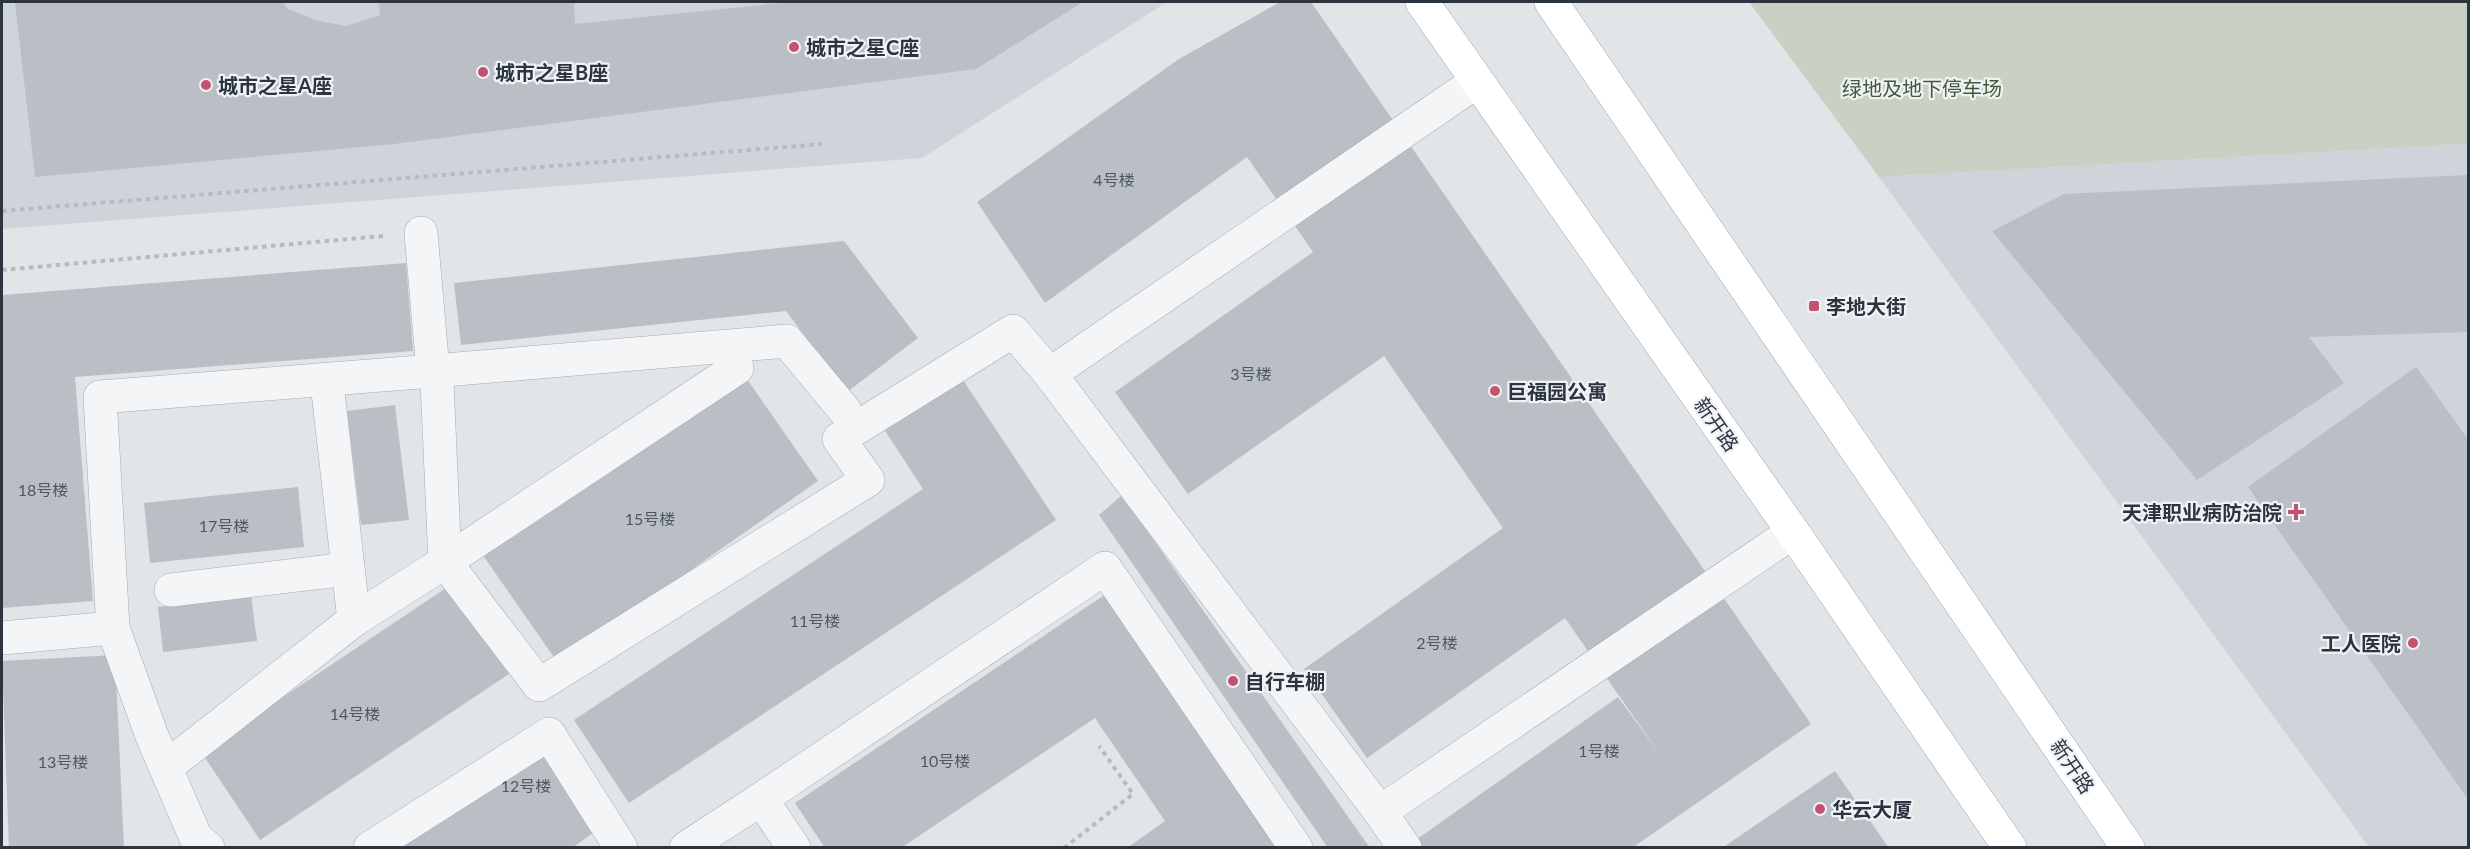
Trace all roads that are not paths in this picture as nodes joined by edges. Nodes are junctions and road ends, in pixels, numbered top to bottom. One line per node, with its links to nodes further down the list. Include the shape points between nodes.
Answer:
1 (1422, 2): 3 (main road, 新开路)
2 (1551, 2): 28 (main road, 新开路)
3 (1476, 82): 6 (street); 10 (main road, 新开路)
4 (421, 233): 7 (street)
5 (737, 368): 11 (street)
6 (1050, 374): 11 (street, via 1013,331 839,439 868,480 539,685); 19 (street)
7 (435, 377): 9 (street, via 787,341); 11 (street); 15 (street, via 100,397)
8 (328, 392): 12 (street)
9 (845, 411)
10 (1793, 532): 19 (street); 27 (main road, 新开路)
11 (445, 562): 14 (street)
12 (348, 569): 13 (street); 14 (street)
13 (171, 590)
14 (354, 620): 17 (street)
15 (113, 628): 16 (street); 20 (street, via 196,838)
16 (2, 638)
17 (174, 761)
18 (761, 799): 23 (street); 24 (street); 25 (street, via 1105,568)
19 (1380, 812): 26 (street)
20 (208, 848)
21 (370, 848): 22 (street, via 549,734)
22 (621, 848)
23 (686, 848)
24 (794, 848)
25 (1296, 848)
26 (1405, 848)
27 (2010, 848)
28 (2128, 848)

